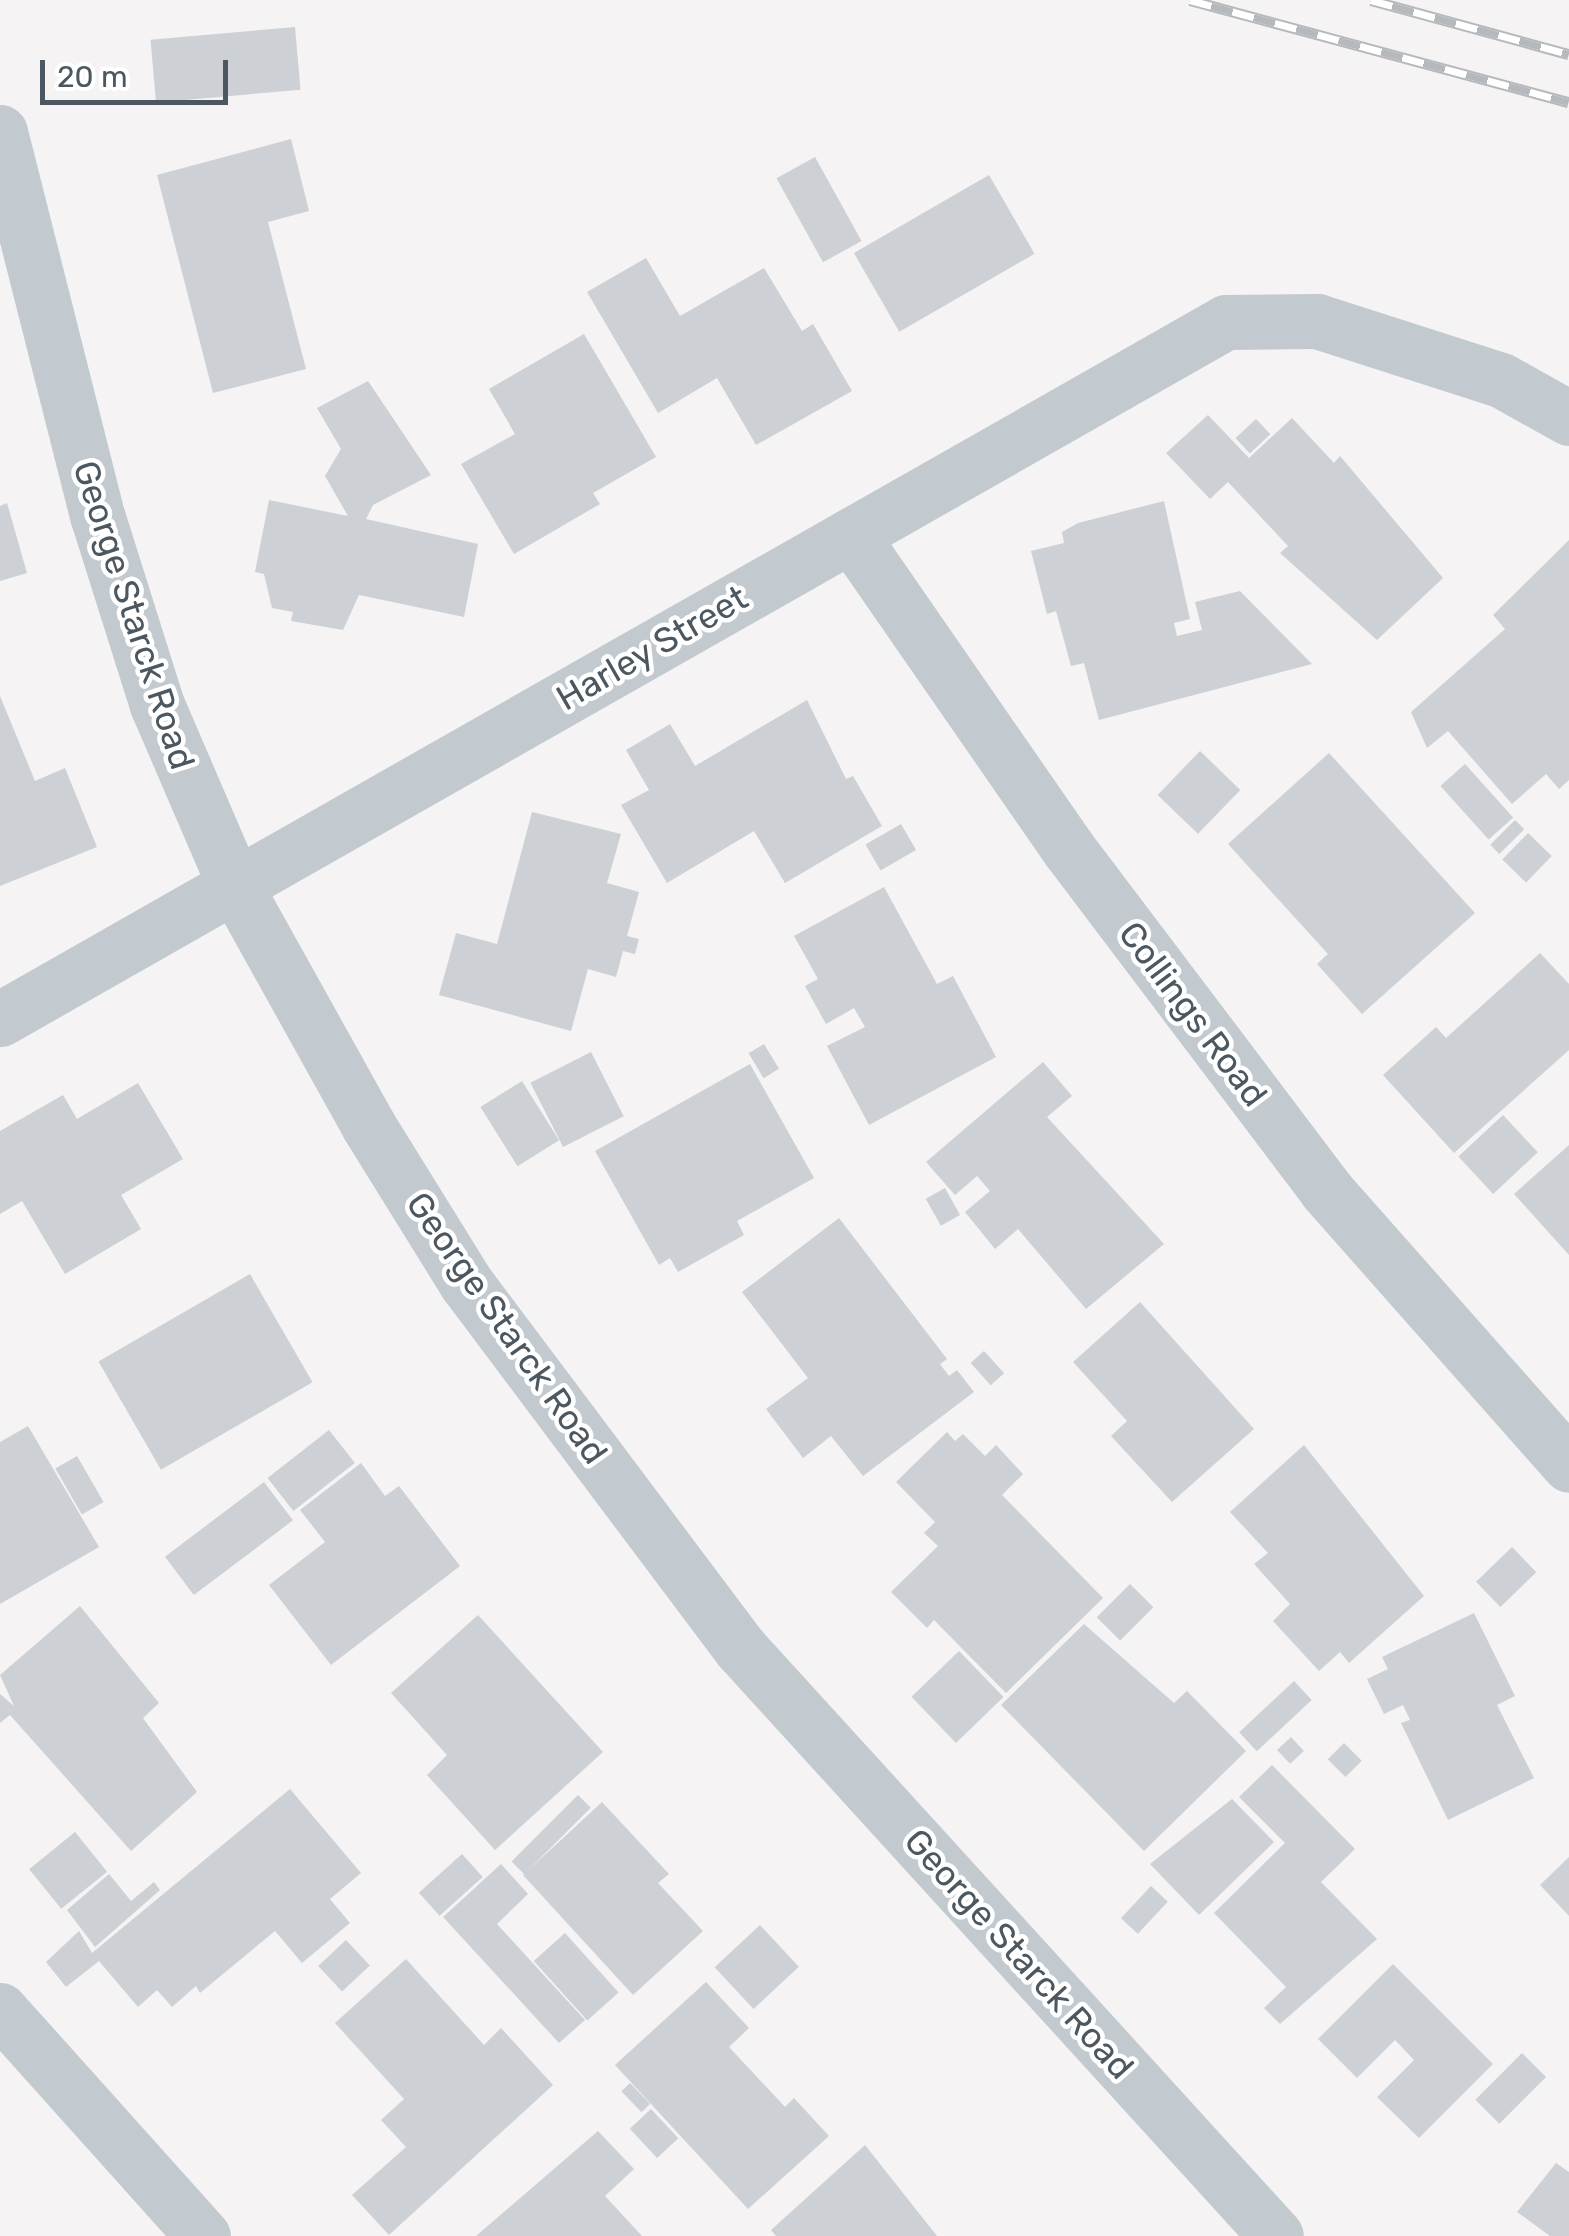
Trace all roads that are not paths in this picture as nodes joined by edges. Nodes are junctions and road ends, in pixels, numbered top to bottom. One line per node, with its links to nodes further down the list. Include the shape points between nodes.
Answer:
1 (0, 132): 4 (street, George Starck Road, via 98,518 157,705)
2 (1569, 418): 3 (street, Harley Street, via 1501,380 1316,321 1226,322)
3 (850, 535): 4 (street, Harley Street); 6 (street, Collings Road, via 1070,851 1326,1190)
4 (234, 884): 5 (street, Harley Street); 9 (street, George Starck Road, via 466,1283 742,1649)
5 (0, 1020)
6 (1569, 1465)
7 (0, 2010): 8 (street)
8 (203, 2236)
9 (1276, 2236)

